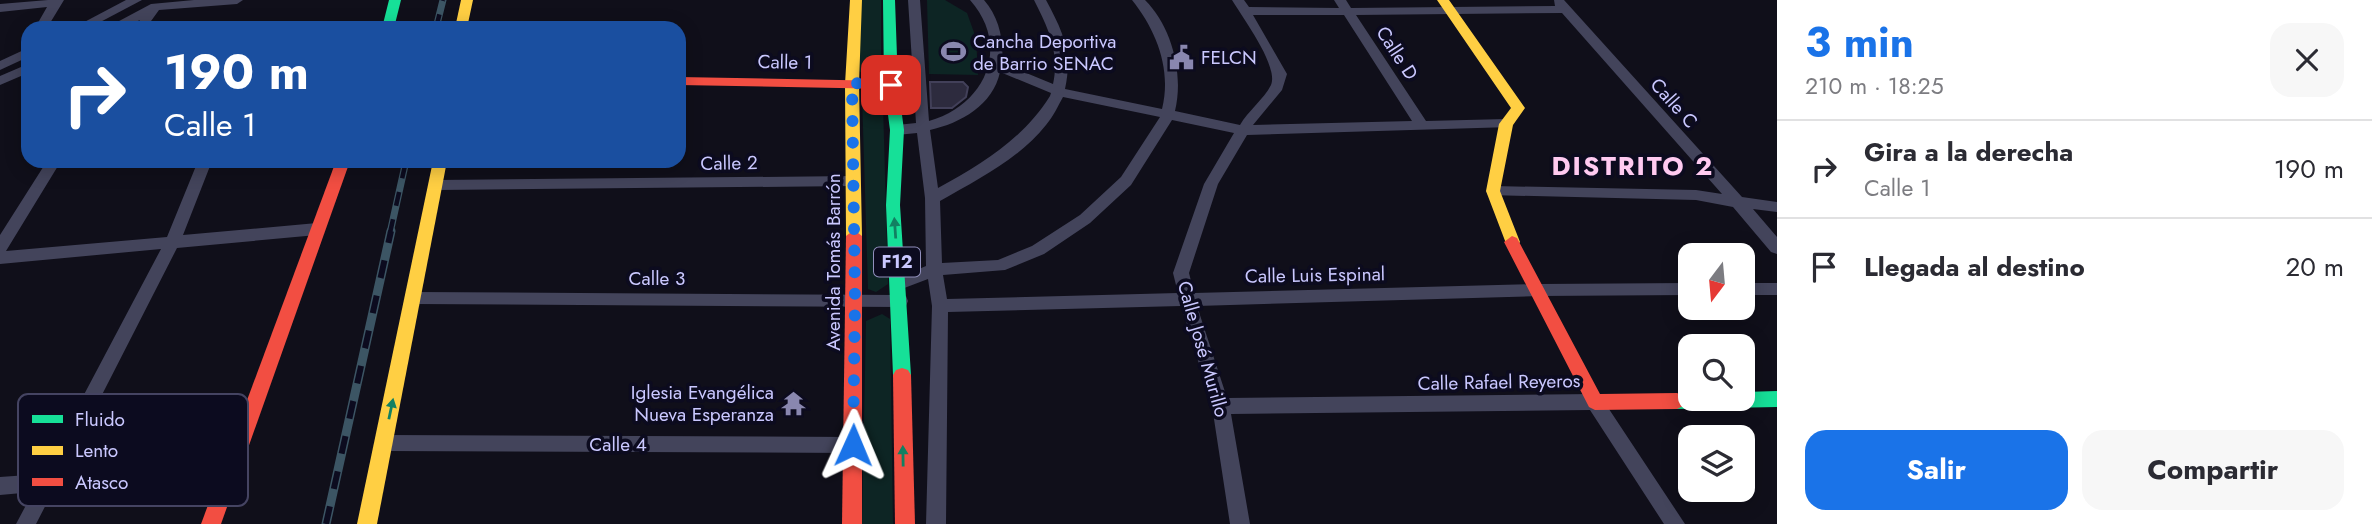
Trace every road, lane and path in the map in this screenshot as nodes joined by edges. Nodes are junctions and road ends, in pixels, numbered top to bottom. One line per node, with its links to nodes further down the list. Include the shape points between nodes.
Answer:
1 (136, 0): 20 (street)
2 (170, 0): 18 (street)
3 (237, 0): 18 (street)
4 (395, 0): 23 (main road)
5 (467, 0): 24 (main road)
6 (856, 0): 31 (main road, Avenida Tomás Barrón / F12)
7 (888, 0): 32 (main road, F12)
8 (915, 0): 37 (street)
9 (1040, 0): 33 (street, via 1052,18 1060,47)
10 (1138, 0): 34 (street, via 1161,33 1168,56 1171,100)
11 (57, 1): 17 (street); 19 (street)
12 (984, 1): 27 (street)
13 (1560, 4): 16 (street); 48 (street, Calle C)
14 (1243, 6): 15 (street); 39 (street, Calle José Murillo, via 1279,74 1277,87)
15 (1344, 6): 16 (street); 36 (street, Calle D)
16 (1447, 6): 35 (main road, via 1518,108)
17 (0, 8)
18 (155, 8): 21 (street); 22 (street)
19 (45, 21)
20 (93, 21)
21 (127, 21)
22 (145, 21)
23 (390, 21)
24 (462, 21)
25 (21, 54): 26 (street)
26 (5, 63)
27 (996, 65): 33 (street); 37 (street, via 984,93 962,115)
28 (21, 74): 29 (street)
29 (0, 81)
30 (686, 81): 31 (main road, Calle 1)
31 (852, 83): 32 (main road, Calle 1); 44 (main road, Avenida Tomás Barrón / F12)
32 (891, 85): 38 (main road, F12)
33 (1061, 92): 34 (street); 47 (street, via 1040,125 1016,145 990,166)
34 (1167, 117): 39 (street); 55 (street, via 1125,181 1085,219 1038,250 999,266)
35 (1506, 124): 36 (street); 46 (main road)
36 (1423, 127): 39 (street)
37 (923, 129): 38 (street); 47 (street)
38 (897, 130): 60 (main road, F12, one-way to 38, via 893,205)
39 (1243, 130): 62 (street, Calle José Murillo, via 1198,219 1181,273)
40 (50, 168): 52 (street)
41 (202, 168): 51 (street)
42 (340, 168): 50 (main road)
43 (439, 168): 45 (main road)
44 (853, 181): 45 (street, Calle 2); 63 (main road, Avenida Tomás Barrón / F12)
45 (437, 185): 61 (main road)
46 (1493, 191): 48 (street, via 1696,195); 59 (main road, via 1508,234)
47 (932, 198): 55 (street)
48 (1738, 202): 49 (street); 53 (street, Calle C)
49 (1777, 207)
50 (317, 229): 51 (street); 69 (main road)
51 (172, 243): 54 (street); 65 (street)
52 (0, 248)
53 (1777, 248)
54 (0, 258)
55 (934, 269): 60 (street); 64 (street)
56 (1678, 289): 59 (street, Calle Luis Espinal)
57 (1755, 289): 58 (street)
58 (1777, 289)
59 (1539, 290): 62 (street, Calle Luis Espinal); 67 (main road)
60 (899, 292): 63 (street, Calle 3); 80 (main road, F12, one-way to 60)
61 (414, 298): 63 (street, Calle 3); 70 (main road, one-way to 61)
62 (1186, 299): 64 (street, Calle Luis Espinal); 68 (street, Calle José Murillo)
63 (855, 300): 71 (main road, Avenida Tomás Barrón / F12)
64 (940, 306): 81 (street)
65 (93, 394)
66 (1777, 400): 67 (main road, Calle Rafael Reyeros)
67 (1595, 402): 68 (street, Calle Rafael Reyeros); 83 (street)
68 (1221, 406): 82 (street, Calle José Murillo)
69 (248, 419)
70 (384, 443): 71 (street, Calle 4); 78 (main road)
71 (853, 445): 79 (main road, Avenida Tomás Barrón / F12)
72 (18, 484): 73 (street)
73 (0, 486)
74 (35, 506): 76 (street)
75 (217, 506): 77 (main road)
76 (26, 524)
77 (211, 524)
78 (367, 524)
79 (852, 524)
80 (905, 524)
81 (936, 524)
82 (1240, 524)
83 (1675, 524)

